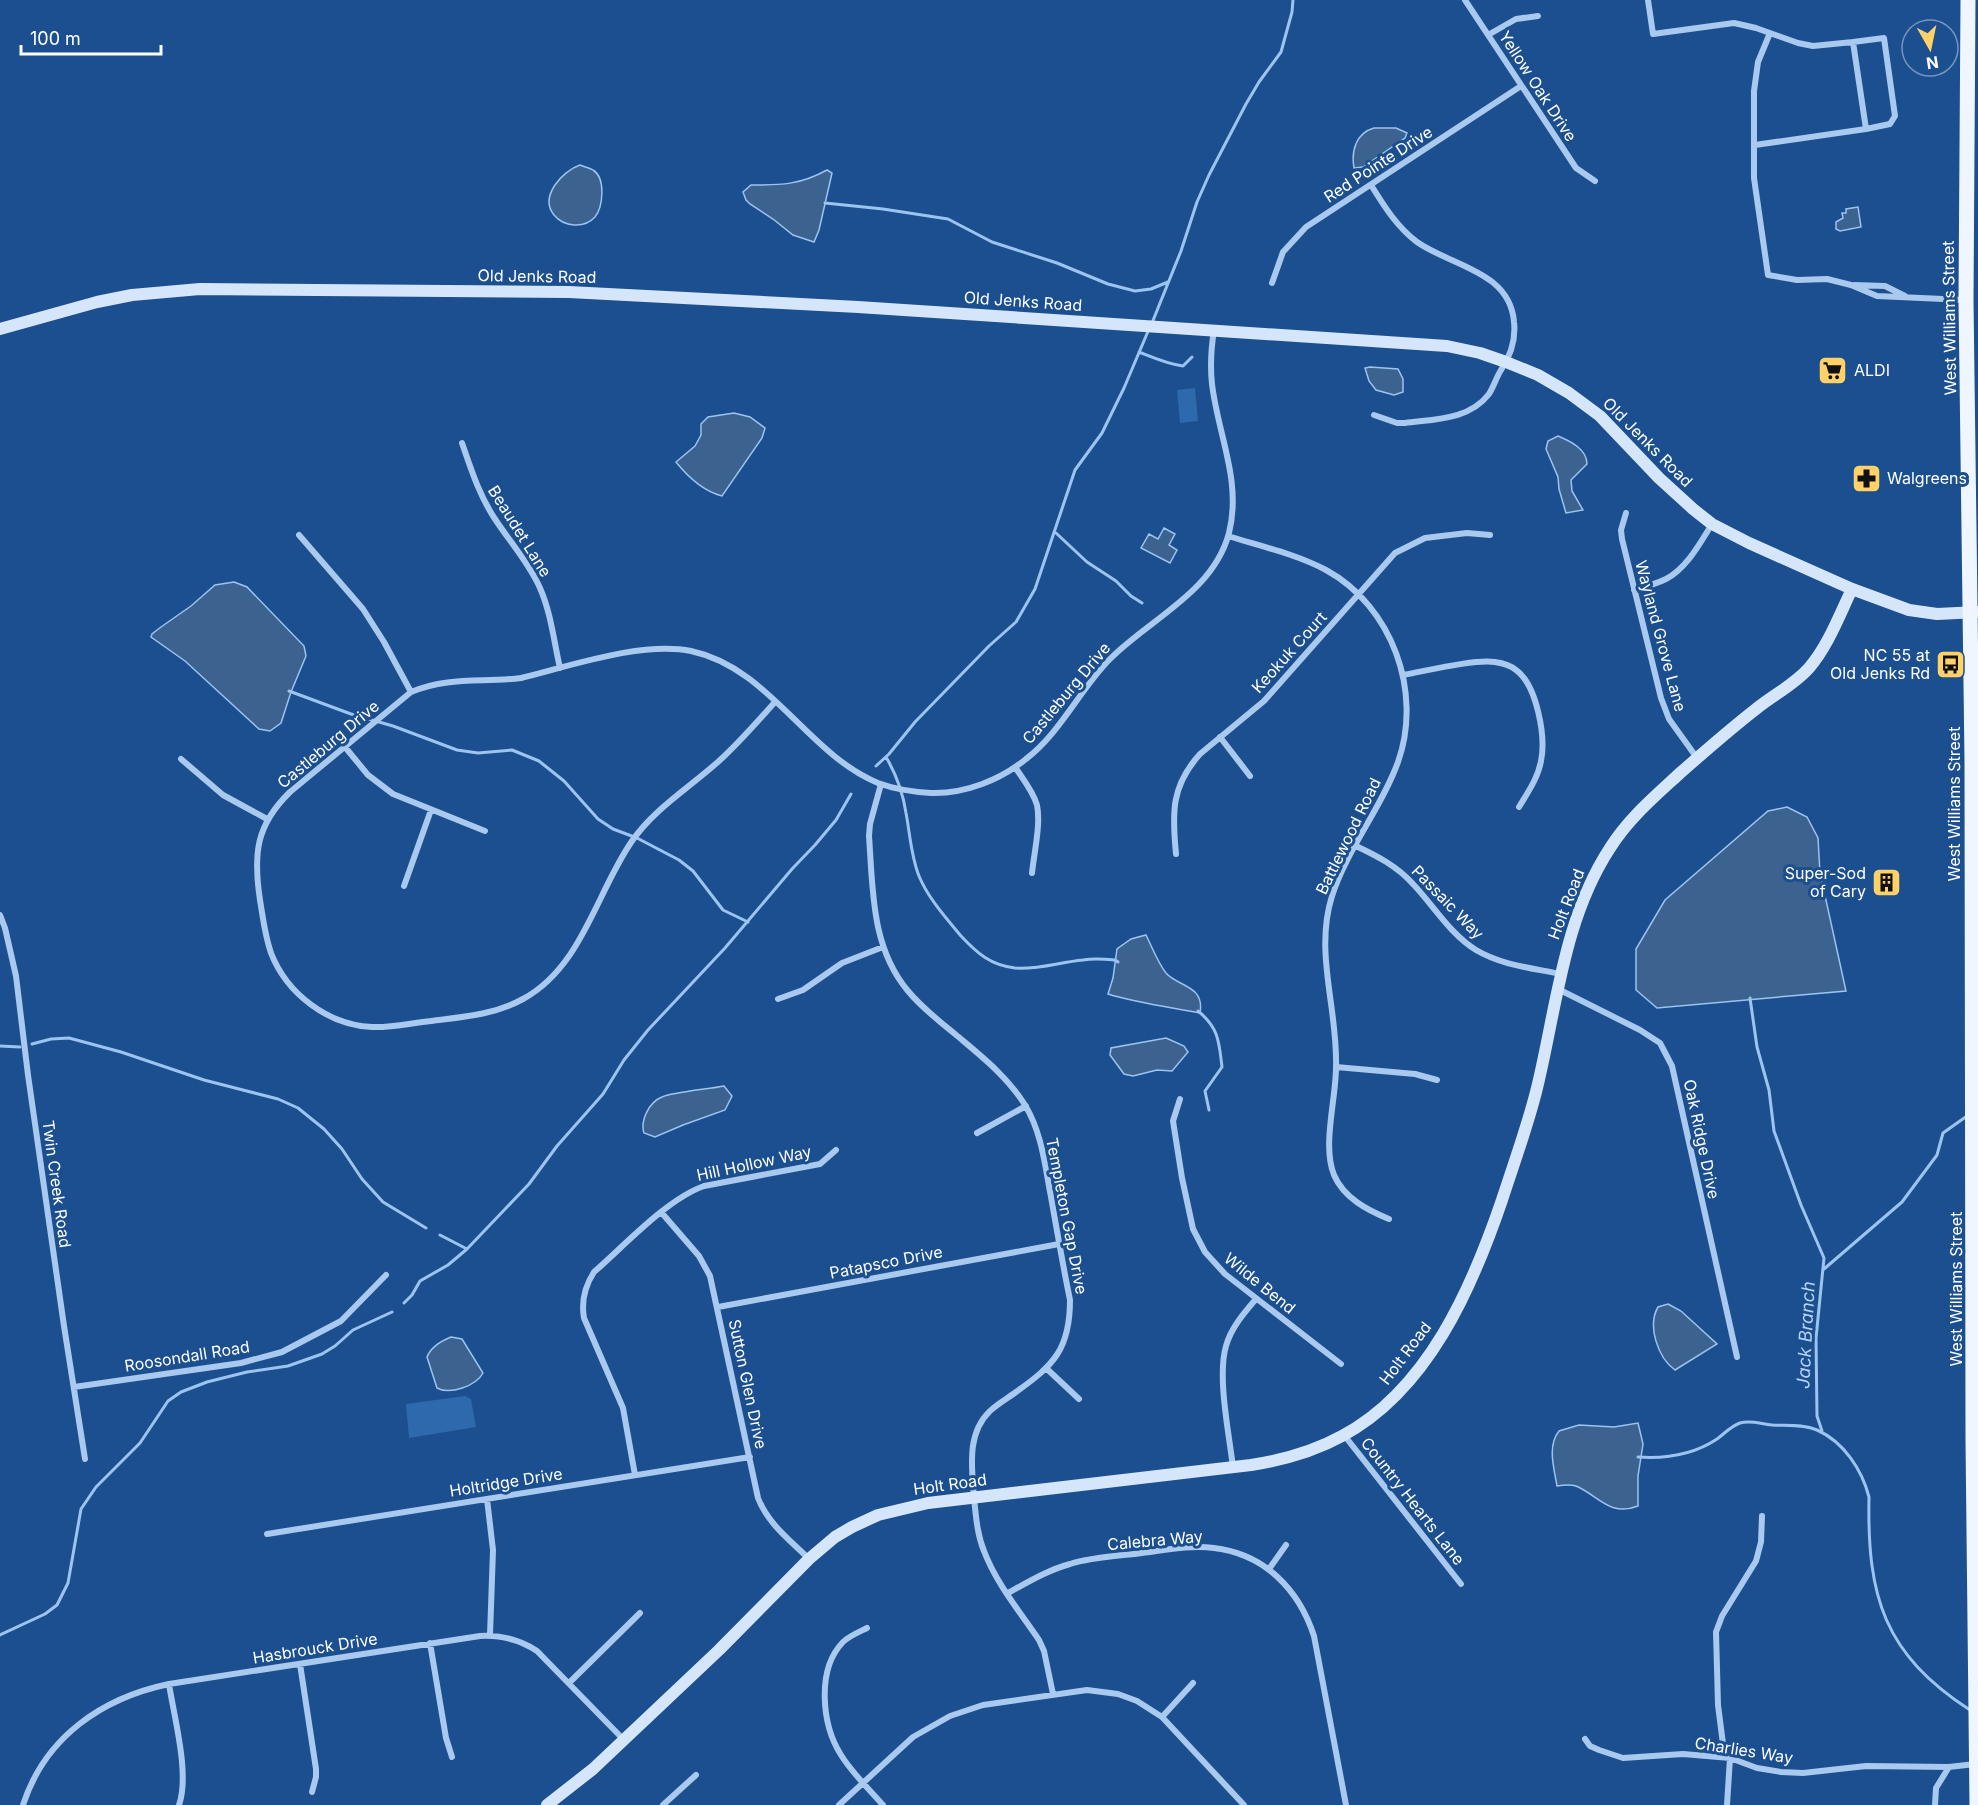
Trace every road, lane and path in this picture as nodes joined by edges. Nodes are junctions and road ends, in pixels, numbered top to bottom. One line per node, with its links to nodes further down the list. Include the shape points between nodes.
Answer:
1 (1465, 0): 6 (street, Yellow Oak Drive)
2 (1648, 0): 5 (street, via 1653,34 1734,23)
3 (1971, 6): 16 (main road, West Williams Street)
4 (1538, 16): 6 (street, via 1516,19)
5 (1770, 33): 7 (street, via 1813,46); 10 (street, via 1758,62 1754,91)
6 (1488, 35): 8 (street, Yellow Oak Drive)
7 (1853, 42): 9 (street); 9 (street, via 1884,38 1895,116 1890,124)
8 (1521, 86): 11 (street, Yellow Oak Drive, via 1576,168); 12 (street, Red Pointe Drive)
9 (1866, 129): 10 (street)
10 (1755, 145): 14 (street, via 1754,178 1768,275 1797,280 1827,279)
11 (1595, 181)
12 (1371, 185): 13 (street, Red Pointe Drive, via 1296,236 1280,260); 19 (street, via 1407,233 1491,280 1506,296 1514,315 1515,333)
13 (1272, 284)
14 (1851, 285): 15 (street, via 1877,296); 15 (street, via 1885,286)
15 (1905, 296): 16 (street)
16 (1966, 300): 30 (main road, West Williams Street)
17 (0, 329): 18 (street, Old Jenks Road, via 97,302 211,289 569,292)
18 (1215, 330): 19 (street, Old Jenks Road, via 1447,346); 25 (street, Castleburg Drive, via 1210,364 1212,387 1233,494)
19 (1506, 362): 20 (street, via 1489,394 1465,413 1405,423); 23 (street, Old Jenks Road, via 1569,393 1593,410 1659,478)
20 (1374, 415)
21 (462, 443): 31 (street, Beaudet Lane, via 486,505 540,587)
22 (1626, 513): 27 (street, Wayland Grove Lane, via 1621,530)
23 (1713, 524): 27 (street, via 1675,573 1659,583); 28 (street, Old Jenks Road)
24 (298, 535): 33 (street, via 363,609)
25 (1228, 536): 29 (street, Battlewood Road, via 1313,564); 39 (street, Castleburg Drive, via 1216,563 1199,586 1122,647 1033,753)
26 (1490, 536): 29 (street, Keokuk Court, via 1456,533 1415,541 1395,553)
27 (1634, 590): 37 (street, Wayland Grove Lane, via 1665,709)
28 (1852, 590): 30 (street, Old Jenks Road, via 1909,610); 37 (street, Holt Road, via 1812,665)
29 (1358, 594): 32 (street, Battlewood Road, via 1384,627); 35 (street, Keokuk Court, via 1274,692)
30 (1974, 613): 62 (main road, West Williams Street)
31 (561, 668): 33 (street, Castleburg Drive, via 506,680 444,682); 34 (street, Castleburg Drive, via 638,650 673,648 711,656 733,667)
32 (1403, 675): 42 (street, via 1484,662 1506,664 1522,675 1534,700 1542,748 1538,774); 46 (street, Battlewood Road, via 1407,706 1402,746 1390,781)
33 (411, 692): 36 (street, Castleburg Drive)
34 (775, 702): 41 (street, Castleburg Drive, via 837,758); 44 (street, Castleburg Drive, via 720,761 639,831 564,965 536,991 492,1012 371,1027 354,1025 315,1008 282,975 267,941 257,854)
35 (1220, 737): 40 (street); 47 (street, Keokuk Court, via 1192,762 1181,781 1173,810)
36 (345, 747): 43 (street, via 380,785); 44 (street, Castleburg Drive, via 290,792)
37 (1697, 758): 52 (street, Holt Road, via 1634,817 1598,866 1583,898)
38 (181, 759): 44 (street, via 223,795)
39 (1015, 767): 41 (street, Castleburg Drive, via 984,783 954,791 923,792); 48 (street, via 1036,805)
40 (1250, 776)
41 (881, 784): 51 (street, Templeton Gap Drive, via 869,836 875,917)
42 (1519, 807)
43 (431, 810): 45 (street); 49 (street)
44 (267, 819)
45 (486, 831)
46 (1356, 846): 52 (street, Passaic Way, via 1399,870 1458,936 1477,951 1506,963); 55 (street, Battlewood Road, via 1333,893 1326,926)
47 (1176, 854)
48 (1032, 873)
49 (404, 886)
50 (0, 915): 71 (street, Twin Creek Road, via 16,976)
51 (883, 948): 54 (street, via 842,963 803,990); 58 (street, Templeton Gap Drive, via 912,995 1002,1075)
52 (1560, 974): 53 (street, Holt Road)
53 (1557, 989): 68 (street, Oak Ridge Drive, via 1660,1043 1672,1066); 73 (street, Holt Road, via 1537,1090 1497,1215 1472,1276 1445,1328 1413,1376 1385,1405)
54 (778, 999)
55 (1336, 1067): 56 (street, via 1415,1074); 63 (street, Battlewood Road, via 1329,1146 1334,1174 1355,1201)
56 (1437, 1080)
57 (1180, 1099): 66 (street, Wilde Bend, via 1173,1121 1193,1229 1214,1263)
58 (1026, 1106): 59 (street); 64 (street, Templeton Gap Drive, via 1041,1143)
59 (977, 1133)
60 (836, 1150): 61 (street, Hill Hollow Way, via 820,1164 691,1190)
61 (661, 1212): 67 (street, Sutton Glen Drive, via 706,1266); 78 (street, Hill Hollow Way, via 594,1272 583,1303 587,1327 623,1408)
62 (1976, 1215): 74 (main road, West Williams Street)
63 (1389, 1219)
64 (1059, 1244): 67 (street, Patapsco Drive); 70 (street, Templeton Gap Drive, via 1070,1300 1069,1326 1062,1348)
65 (386, 1275): 71 (street, Roosondall Road, via 341,1321 282,1352 242,1364)
66 (1256, 1299): 69 (street, Wilde Bend); 77 (street, via 1230,1336 1224,1358)
67 (718, 1307): 75 (street, Sutton Glen Drive)
68 (1737, 1357)
69 (1341, 1365)
70 (1047, 1369): 72 (street); 79 (street, Templeton Gap Drive, via 989,1412 980,1426 972,1457)
71 (74, 1387): 76 (street, Twin Creek Road)
72 (1079, 1399)
73 (1344, 1435): 77 (street, Holt Road, via 1279,1460); 86 (street, Country Hearts Lane)
74 (1976, 1449): 88 (main road, West Williams Street)
75 (750, 1457): 78 (street, Holtridge Drive); 84 (street, Sutton Glen Drive, via 758,1498 767,1516)
76 (85, 1459)
77 (1233, 1467): 79 (street, Holt Road)
78 (635, 1475): 80 (street, Holtridge Drive)
79 (974, 1496): 84 (street, Holt Road, via 878,1515 852,1527); 87 (street, Templeton Gap Drive, via 982,1546)
80 (487, 1499): 82 (street, Holtridge Drive); 91 (street, via 493,1550)
81 (1762, 1516): 102 (street, via 1756,1561 1716,1632 1718,1705 1723,1744)
82 (267, 1533)
83 (1286, 1545): 85 (street)
84 (809, 1559): 100 (street, Holt Road)
85 (1269, 1569): 87 (street, Calebra Way, via 1229,1551 1183,1548 1072,1563); 115 (street, Calebra Way, via 1292,1591 1308,1616)
86 (1461, 1584)
87 (1008, 1593): 97 (street, Templeton Gap Drive, via 1044,1651)
88 (1977, 1607): 103 (main road, West Williams Street)
89 (640, 1613): 94 (street)
90 (867, 1628): 106 (street, via 837,1650 825,1697 830,1733 841,1756)
91 (490, 1635): 92 (street, Hasbrouck Drive); 94 (street, Hasbrouck Drive, via 529,1645)
92 (430, 1643): 93 (street, Hasbrouck Drive); 101 (street)
93 (300, 1664): 96 (street, Hasbrouck Drive); 107 (street, via 316,1769)
94 (570, 1682): 100 (street, Hasbrouck Drive)
95 (1192, 1683): 98 (street)
96 (169, 1684): 108 (street, Hasbrouck Drive, via 130,1694 84,1720 51,1752); 109 (street, via 183,1770)
97 (1053, 1694): 98 (street, via 1087,1690 1118,1694); 106 (street, via 983,1705 950,1716 913,1737)
98 (1162, 1717): 114 (street)
99 (1585, 1739): 102 (street, Charlies Way, via 1590,1746 1623,1758 1683,1754)
100 (624, 1740): 110 (street, Holt Road)
101 (452, 1757)
102 (1730, 1758): 104 (street, Charlies Way, via 1757,1768 1792,1773 1876,1766); 116 (street)
103 (1977, 1764): 104 (street, Charlies Way); 118 (main road, West Williams Street)
104 (1949, 1767): 117 (street, via 1936,1788)
105 (696, 1775): 111 (street)
106 (863, 1782): 112 (street); 113 (street)
107 (312, 1792)
108 (23, 1805)
109 (179, 1805)
110 (547, 1805)
111 (663, 1805)
112 (838, 1805)
113 (883, 1805)
114 (1244, 1805)
115 (1346, 1805)
116 (1727, 1805)
117 (1935, 1805)
118 (1977, 1805)

